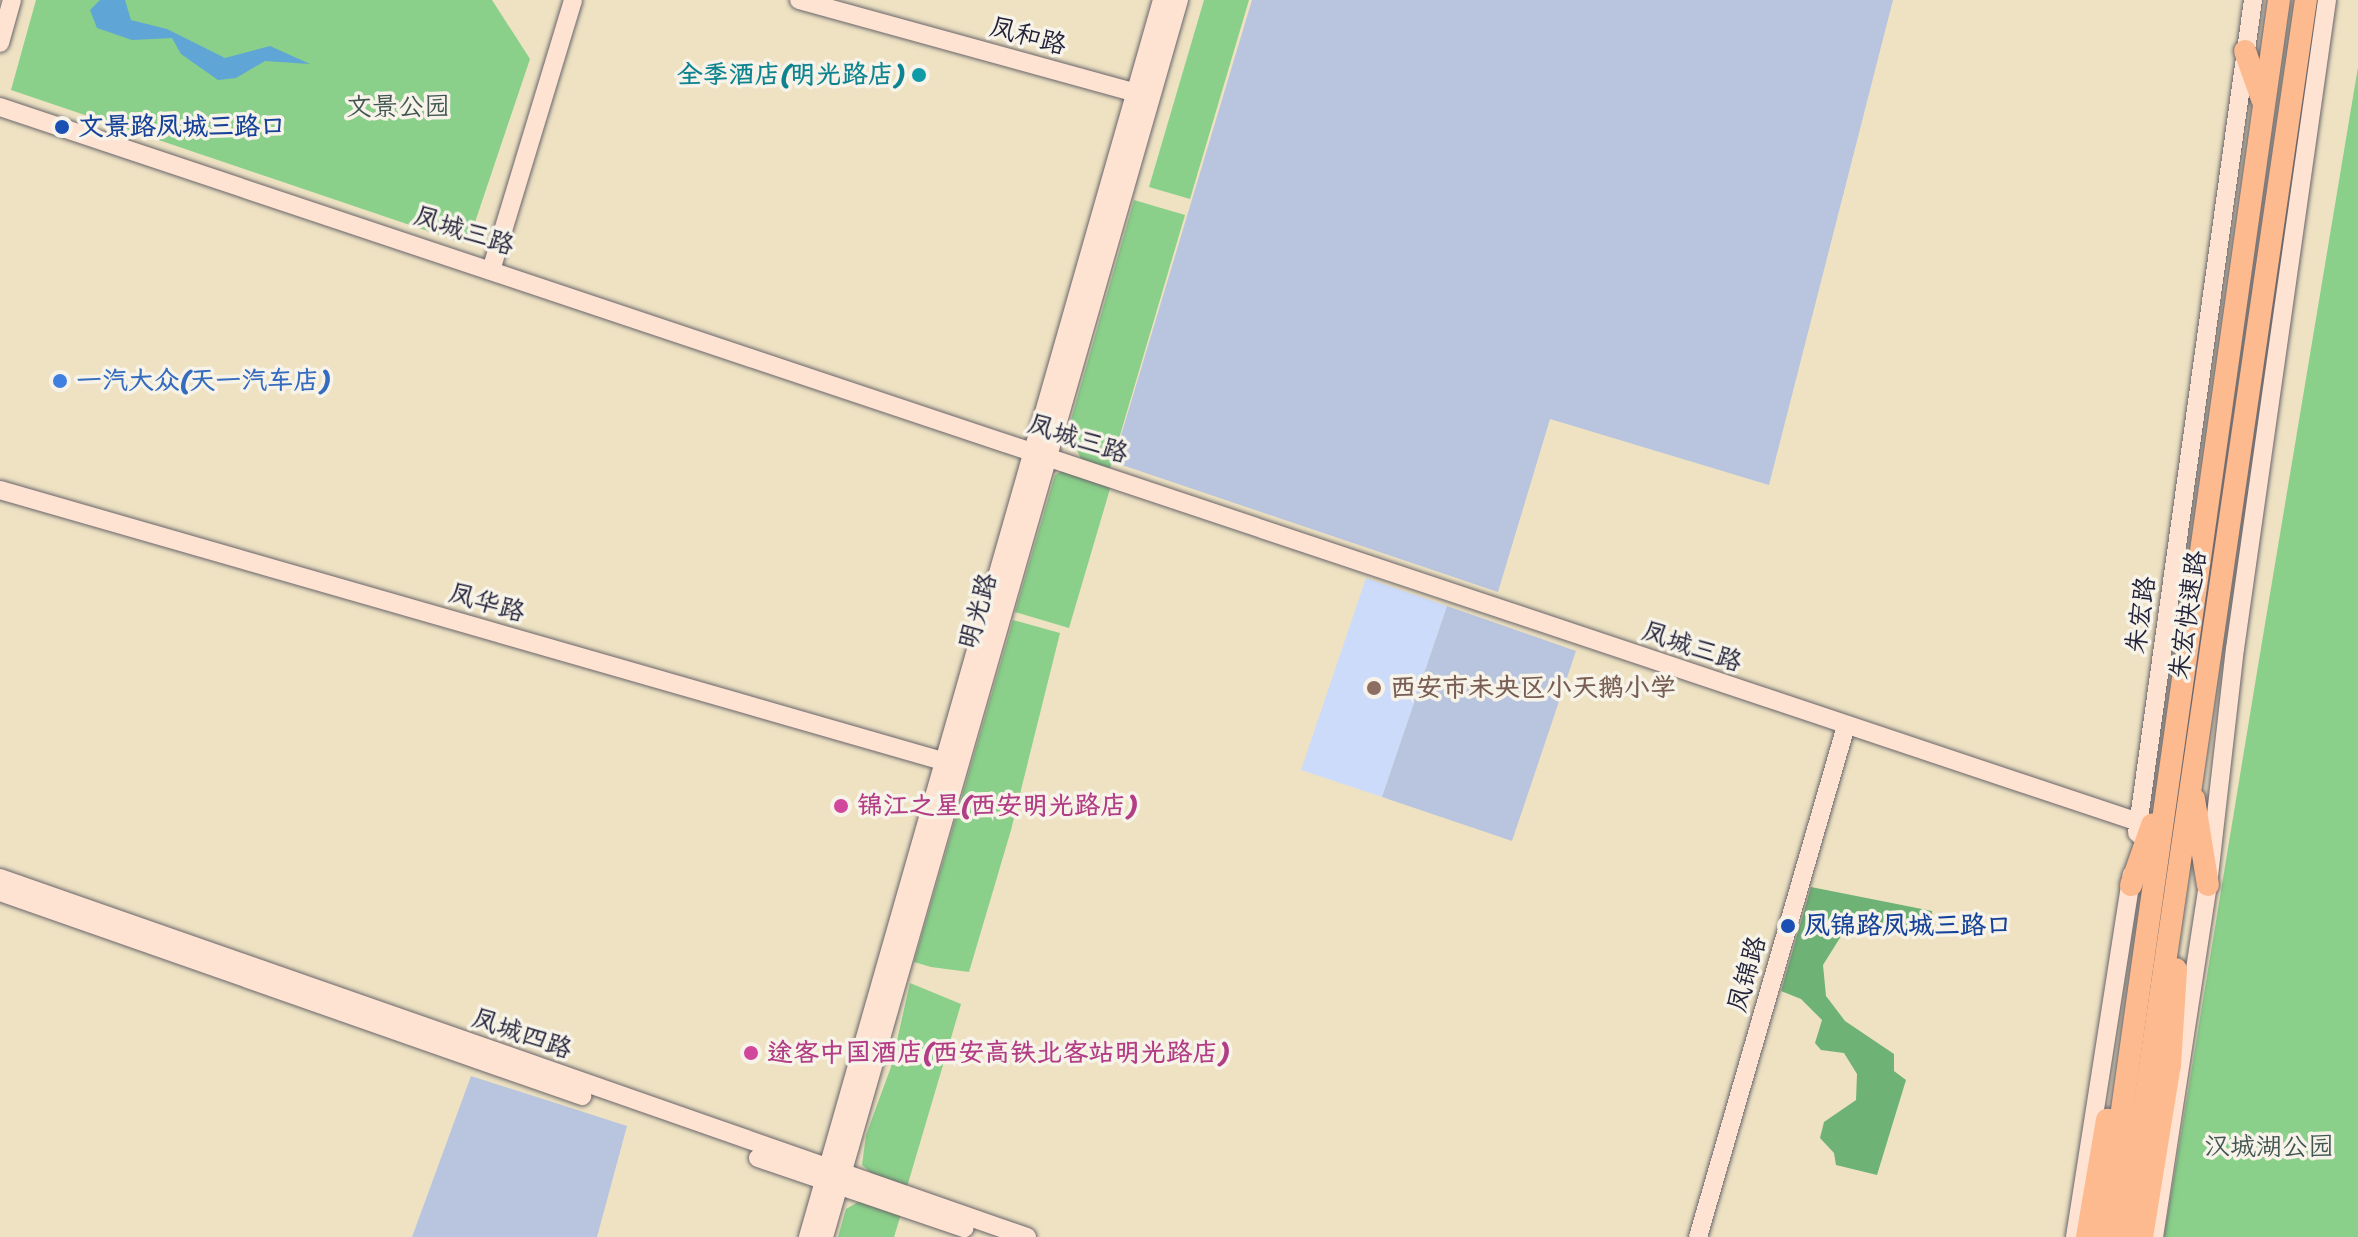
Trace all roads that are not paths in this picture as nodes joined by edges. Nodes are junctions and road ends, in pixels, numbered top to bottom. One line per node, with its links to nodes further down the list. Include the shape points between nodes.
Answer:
1 (12, 0): 10 (street)
2 (573, 0): 15 (street)
3 (799, 0): 12 (street, 凤和路)
4 (1162, 0): 12 (street, 明光路)
5 (1179, 0): 12 (street, 明光路)
6 (2253, 0): 11 (street, 朱宏路)
7 (2279, 0): 13 (highway, 朱宏快速路)
8 (2306, 0): 21 (highway, 朱宏快速路)
9 (2327, 0): 24 (street, via 2235,649)
10 (0, 43)
11 (2245, 51): 13 (highway); 22 (street, 朱宏路)
12 (1143, 95): 16 (street, 明光路); 17 (street, 明光路)
13 (2264, 104): 25 (highway, 朱宏快速路)
14 (0, 107): 15 (street, 凤城三路)
15 (492, 267): 16 (street, 凤城三路)
16 (1030, 451): 17 (street, 凤城三路); 20 (street, 明光路)
17 (1050, 457): 19 (street, 凤城三路); 20 (street, 明光路)
18 (0, 490): 20 (street, 凤华路)
19 (1846, 726): 22 (street, 凤城三路); 33 (street, 凤锦路)
20 (951, 763): 27 (street, 明光路)
21 (2192, 786): 24 (highway); 25 (highway, 朱宏快速路)
22 (2138, 822): 25 (street, 朱宏路)
23 (0, 878): 27 (street, 凤城四路)
24 (2208, 885): 28 (street)
25 (2153, 887): 28 (highway, 朱宏快速路); 28 (highway); 34 (street, 朱宏路)
26 (0, 892): 27 (street, 凤城四路)
27 (833, 1176): 29 (street, 明光路); 30 (street, 明光路); 31 (street, 凤城四路); 32 (street, 凤城四路)
28 (2120, 1230)
29 (808, 1237)
30 (824, 1237)
31 (991, 1237)
32 (1027, 1237)
33 (1698, 1237)
34 (2075, 1237)

